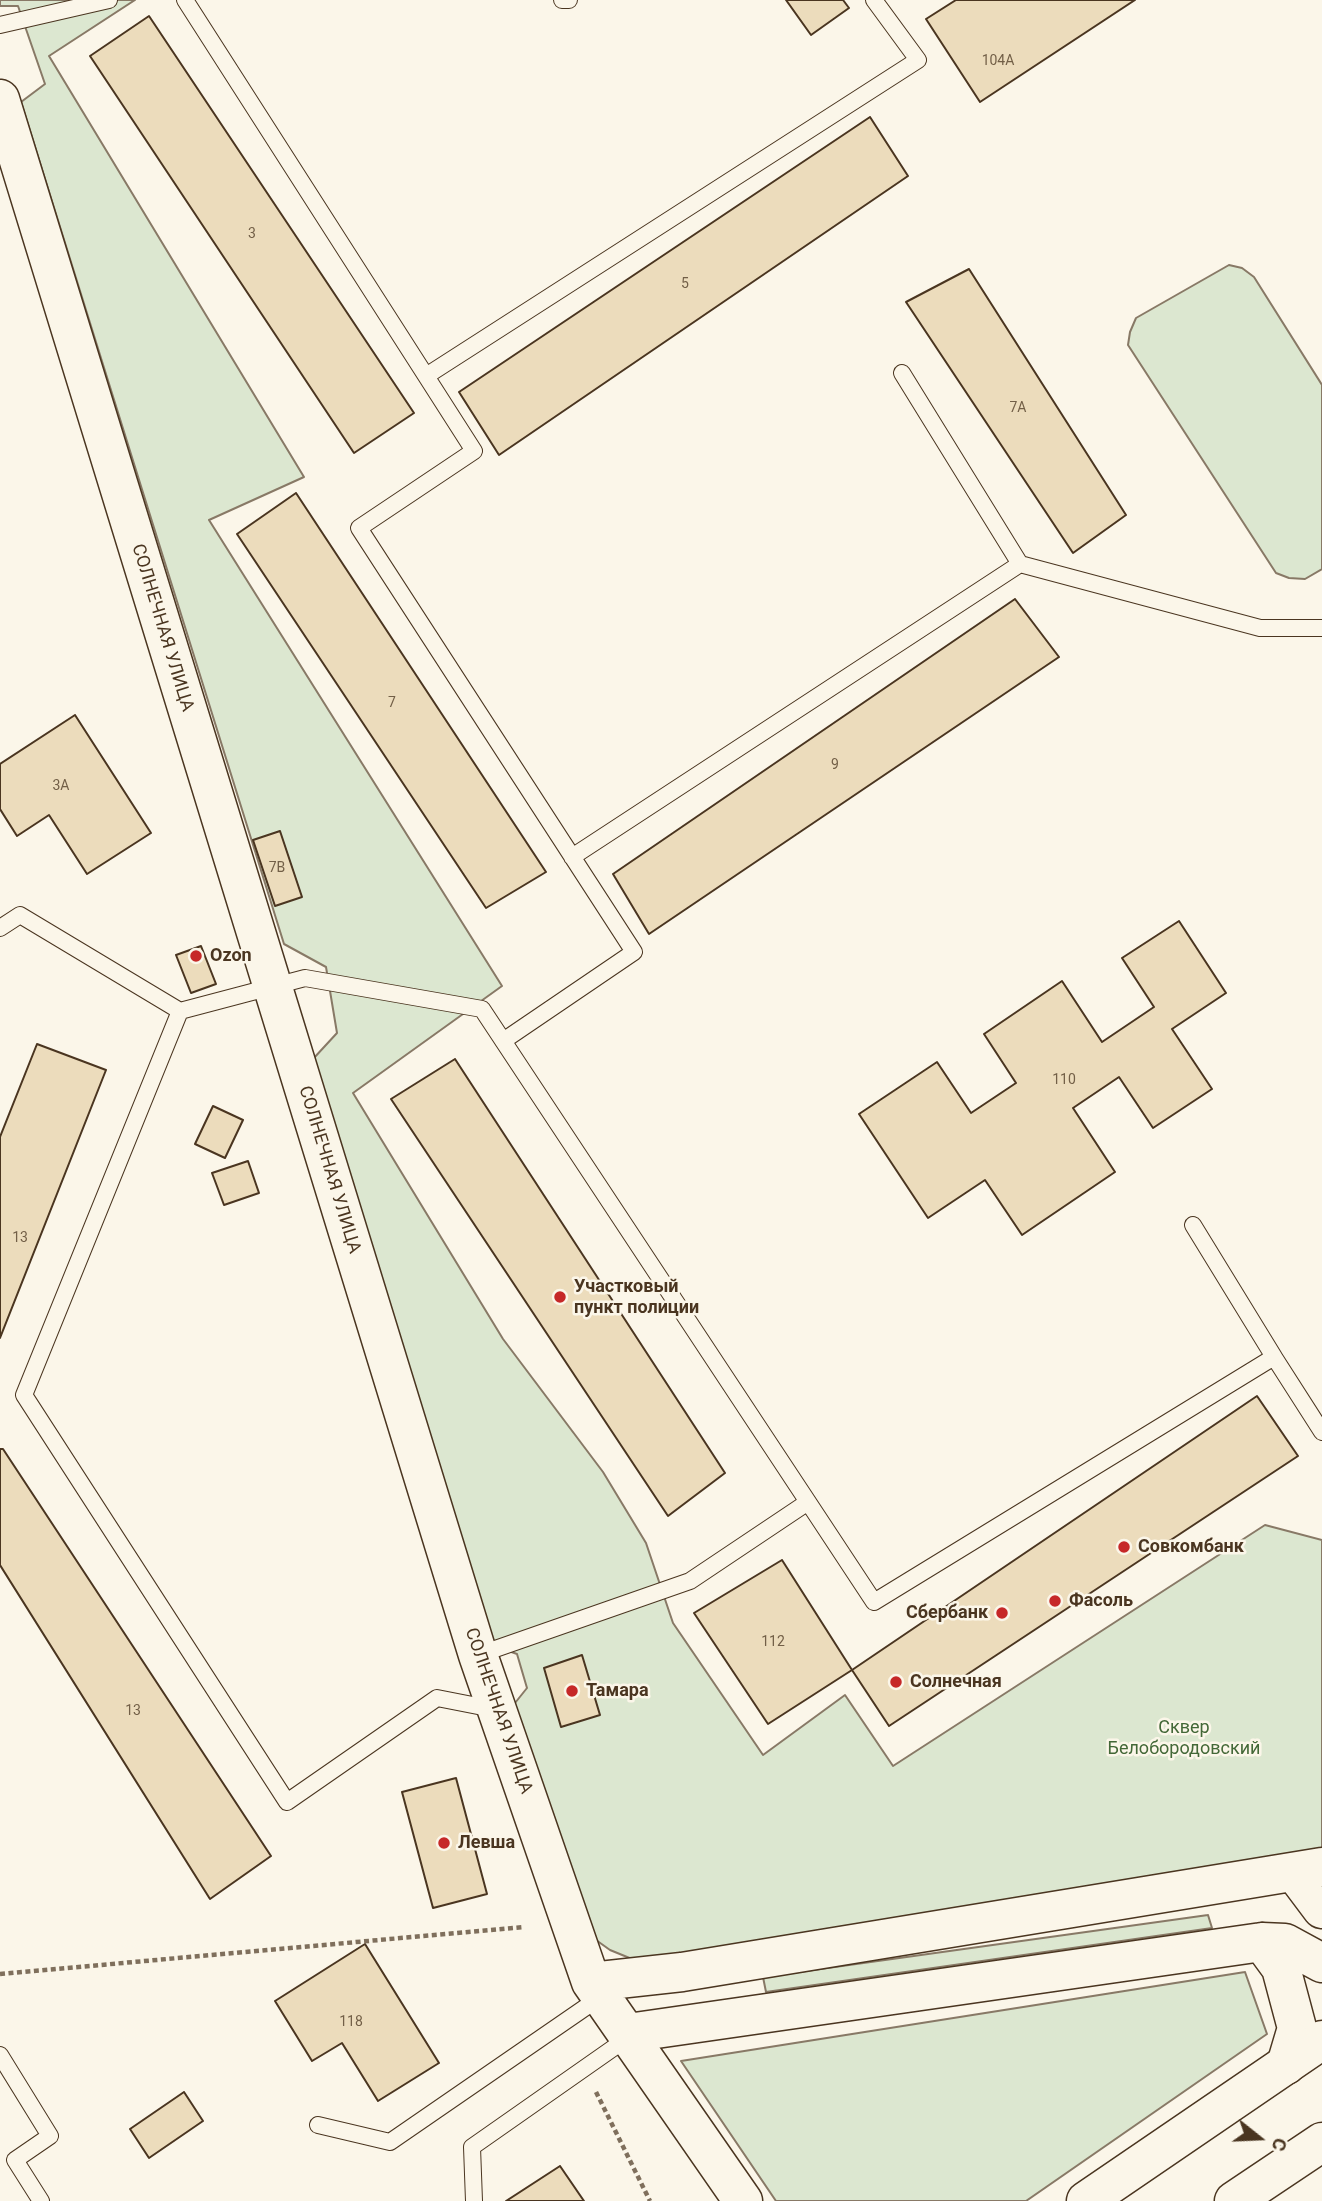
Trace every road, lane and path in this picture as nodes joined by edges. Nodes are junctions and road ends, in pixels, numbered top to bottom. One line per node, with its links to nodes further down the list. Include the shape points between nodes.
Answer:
1 (109, 0): 6 (lane)
2 (185, 0): 9 (lane)
3 (562, 0): 4 (lane)
4 (569, 0)
5 (874, 0): 9 (lane, via 918,60)
6 (0, 25)
7 (0, 99): 14 (street, СОЛНЕЧНАЯ УЛИЦА, via 9,157)
8 (902, 373): 10 (lane)
9 (426, 376): 12 (lane, via 474,451 359,528)
10 (1020, 564): 11 (lane, via 1260,628); 12 (lane)
11 (1322, 628)
12 (572, 857): 16 (lane, via 634,952)
13 (0, 928): 15 (lane, via 20,915)
14 (272, 985): 15 (lane); 16 (lane, via 305,978 482,1009); 21 (street, СОЛНЕЧНАЯ УЛИЦА)
15 (180, 1011): 22 (lane, via 24,1395 288,1802 437,1698)
16 (503, 1041): 20 (lane)
17 (1193, 1224): 18 (lane)
18 (1274, 1357): 19 (lane); 20 (lane, via 874,1602)
19 (1322, 1432)
20 (808, 1502): 21 (lane, via 690,1581)
21 (478, 1655): 22 (street, СОЛНЕЧНАЯ УЛИЦА)
22 (498, 1710): 29 (street, СОЛНЕЧНАЯ УЛИЦА)
23 (1308, 1870): 24 (street); 29 (street)
24 (1322, 1909)
25 (524, 1927): 28 (path)
26 (1262, 1942): 27 (street, via 1285,1943); 30 (street); 33 (street, via 1281,1968 1297,2028)
27 (1322, 1963)
28 (0, 1974)
29 (597, 1989): 30 (street, СОЛНЕЧНАЯ УЛИЦА); 35 (lane, via 390,2142)
30 (629, 2035): 38 (lane, via 472,2147); 40 (street, СОЛНЕЧНАЯ УЛИЦА)
31 (1322, 2040): 33 (street)
32 (0, 2055): 37 (lane, via 50,2136 15,2160)
33 (1286, 2065): 41 (street)
34 (597, 2094): 39 (path)
35 (318, 2125)
36 (1322, 2142): 42 (street)
37 (41, 2201)
38 (474, 2201)
39 (650, 2201)
40 (743, 2201)
41 (1086, 2201)
42 (1234, 2201)

